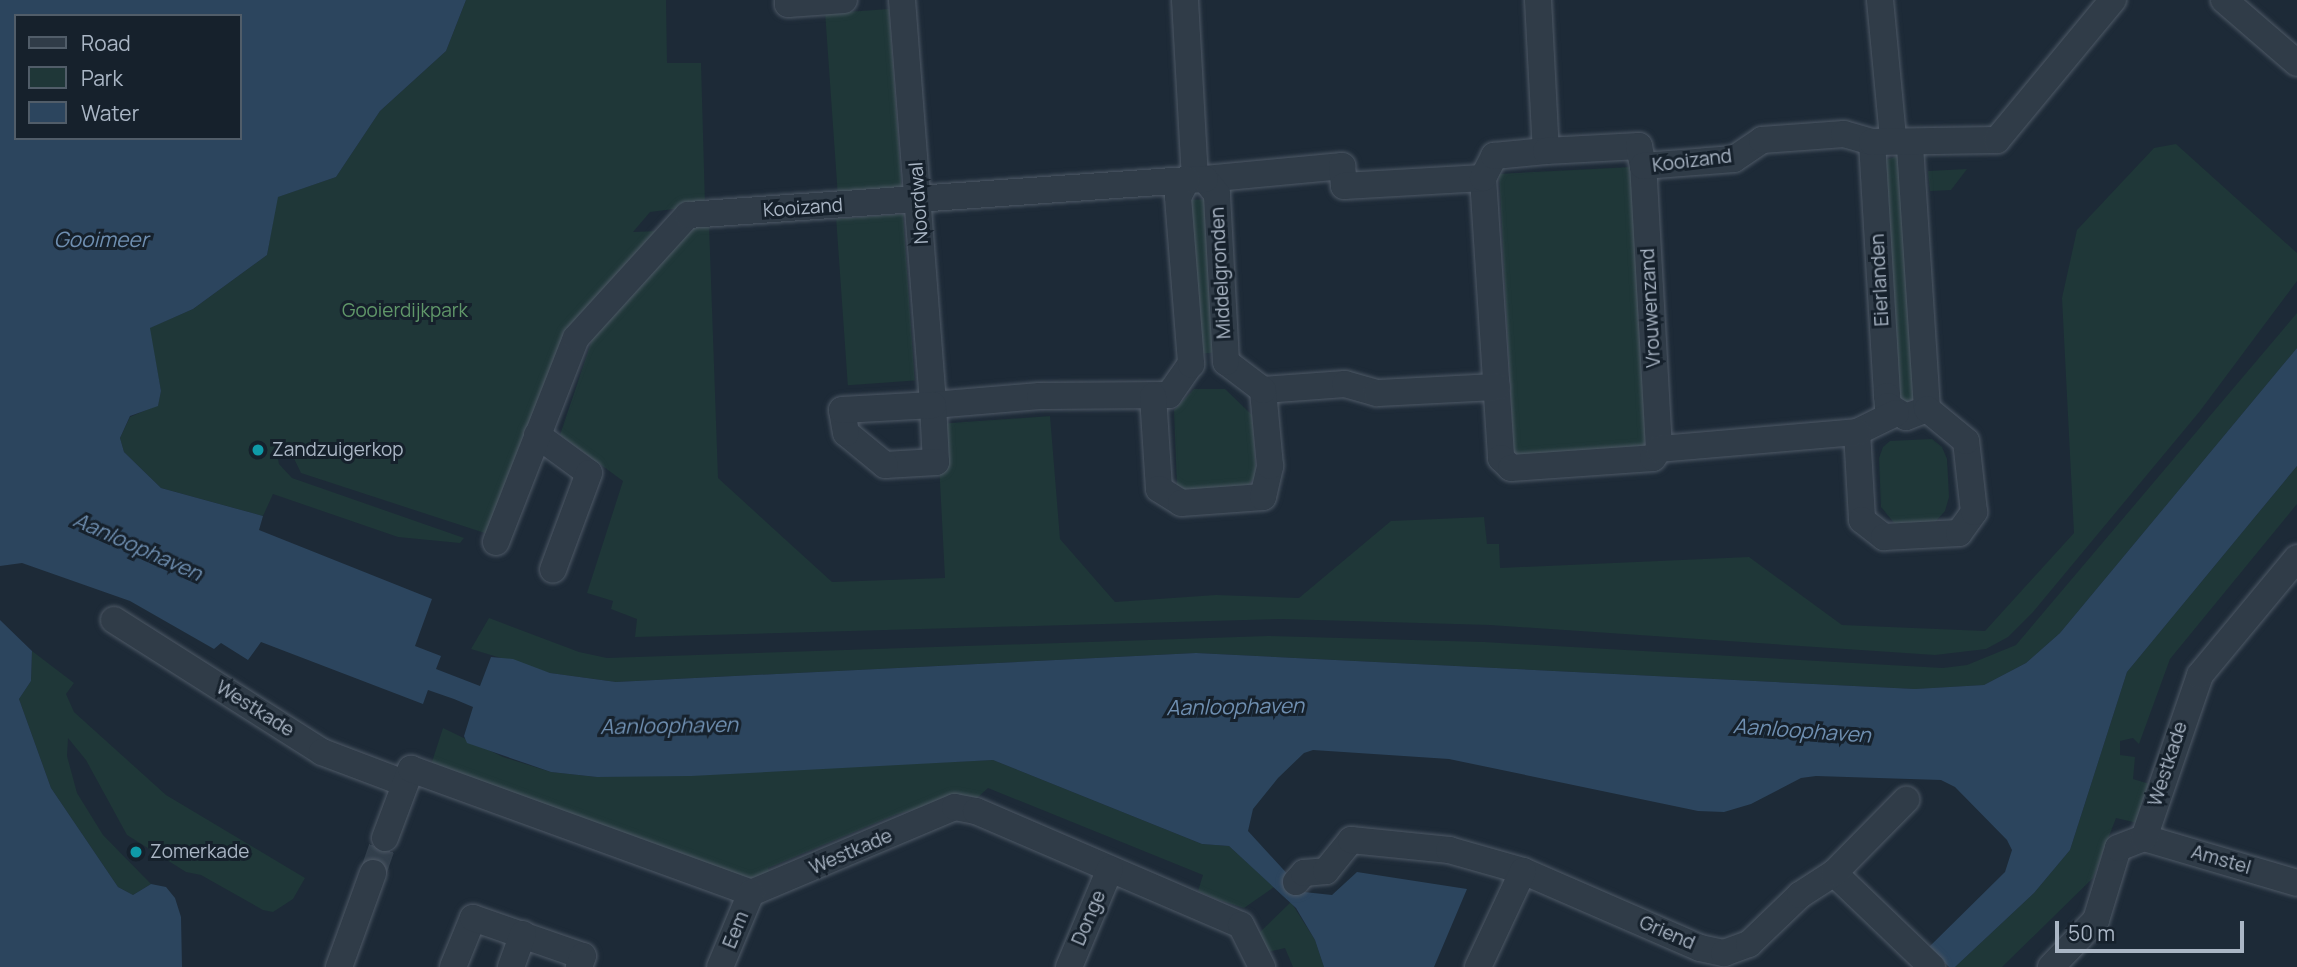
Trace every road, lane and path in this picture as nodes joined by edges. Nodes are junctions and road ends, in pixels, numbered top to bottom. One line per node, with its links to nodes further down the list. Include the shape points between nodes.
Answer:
1 (788, 0): 2 (street, via 788,4)
2 (844, 0)
3 (902, 0): 15 (street, Noordwal)
4 (1185, 0): 14 (street, Middelgronden)
5 (1538, 0): 11 (street)
6 (1880, 0): 10 (street, Eierlanden)
7 (2113, 0): 10 (street, Kooizand, via 1997,139)
8 (2224, 0): 9 (street)
9 (2297, 63)
10 (1891, 141): 12 (street, Kooizand, via 1844,134 1762,140 1734,159); 21 (street, Eierlanden); 22 (street, Eierlanden, via 1887,396)
11 (1546, 151): 12 (street, Kooizand, via 1639,146); 13 (street, Kooizand, via 1494,156)
12 (1643, 166): 25 (street, Vrouwenzand)
13 (1483, 177): 14 (street, Kooizand, via 1345,186 1342,166); 18 (street)
14 (1196, 179): 15 (street, Kooizand); 16 (street, Middelgronden, via 1217,194); 17 (street, Middelgronden, via 1178,197)
15 (919, 199): 20 (street, Noordwal, via 933,405 1040,396); 24 (street, Kooizand, via 688,215 576,338)
16 (1226, 362): 17 (street); 19 (street, Middelgronden)
17 (1191, 364): 20 (street, via 1170,395)
18 (1497, 387): 19 (street, via 1377,393 1345,384); 25 (street, via 1501,458 1511,468 1653,458)
19 (1264, 390): 20 (street, via 1270,466 1263,496 1217,502 1181,503 1159,489)
20 (1153, 396)
21 (1927, 409): 22 (street, via 1916,416); 23 (street, via 1966,442 1973,512 1959,533 1884,537 1862,520)
22 (1896, 413): 23 (street)
23 (1857, 432): 25 (street)
24 (537, 435): 26 (street, Kooizand); 28 (street, via 589,473)
25 (1659, 449)
26 (496, 542)
27 (2297, 558): 33 (street, Westkade, via 2200,675)
28 (553, 570)
29 (114, 620): 30 (street, Westkade, via 322,751)
30 (408, 776): 32 (street); 40 (street, Westkade)
31 (1906, 800): 37 (street, Griend)
32 (385, 838)
33 (2144, 838): 39 (street, Amstel); 51 (street, via 2118,848 2096,920)
34 (1110, 869): 40 (street, Westkade, via 976,811 955,807); 47 (street, Donge); 48 (street, Westkade, via 1241,925)
35 (1523, 871): 37 (street, Griend, via 1700,948 1724,953 1749,944 1800,895); 38 (street, Griend, via 1449,850 1351,841 1326,871 1304,873); 49 (street)
36 (373, 873): 42 (street)
37 (1834, 873): 50 (street)
38 (1296, 882)
39 (2297, 883)
40 (751, 893): 46 (street, Eem)
41 (523, 934): 43 (street, via 473,918); 44 (street); 45 (street, via 583,956)
42 (339, 967)
43 (453, 967)
44 (511, 967)
45 (579, 967)
46 (720, 967)
47 (1069, 967)
48 (1262, 967)
49 (1478, 967)
50 (1932, 967)
51 (2051, 967)

